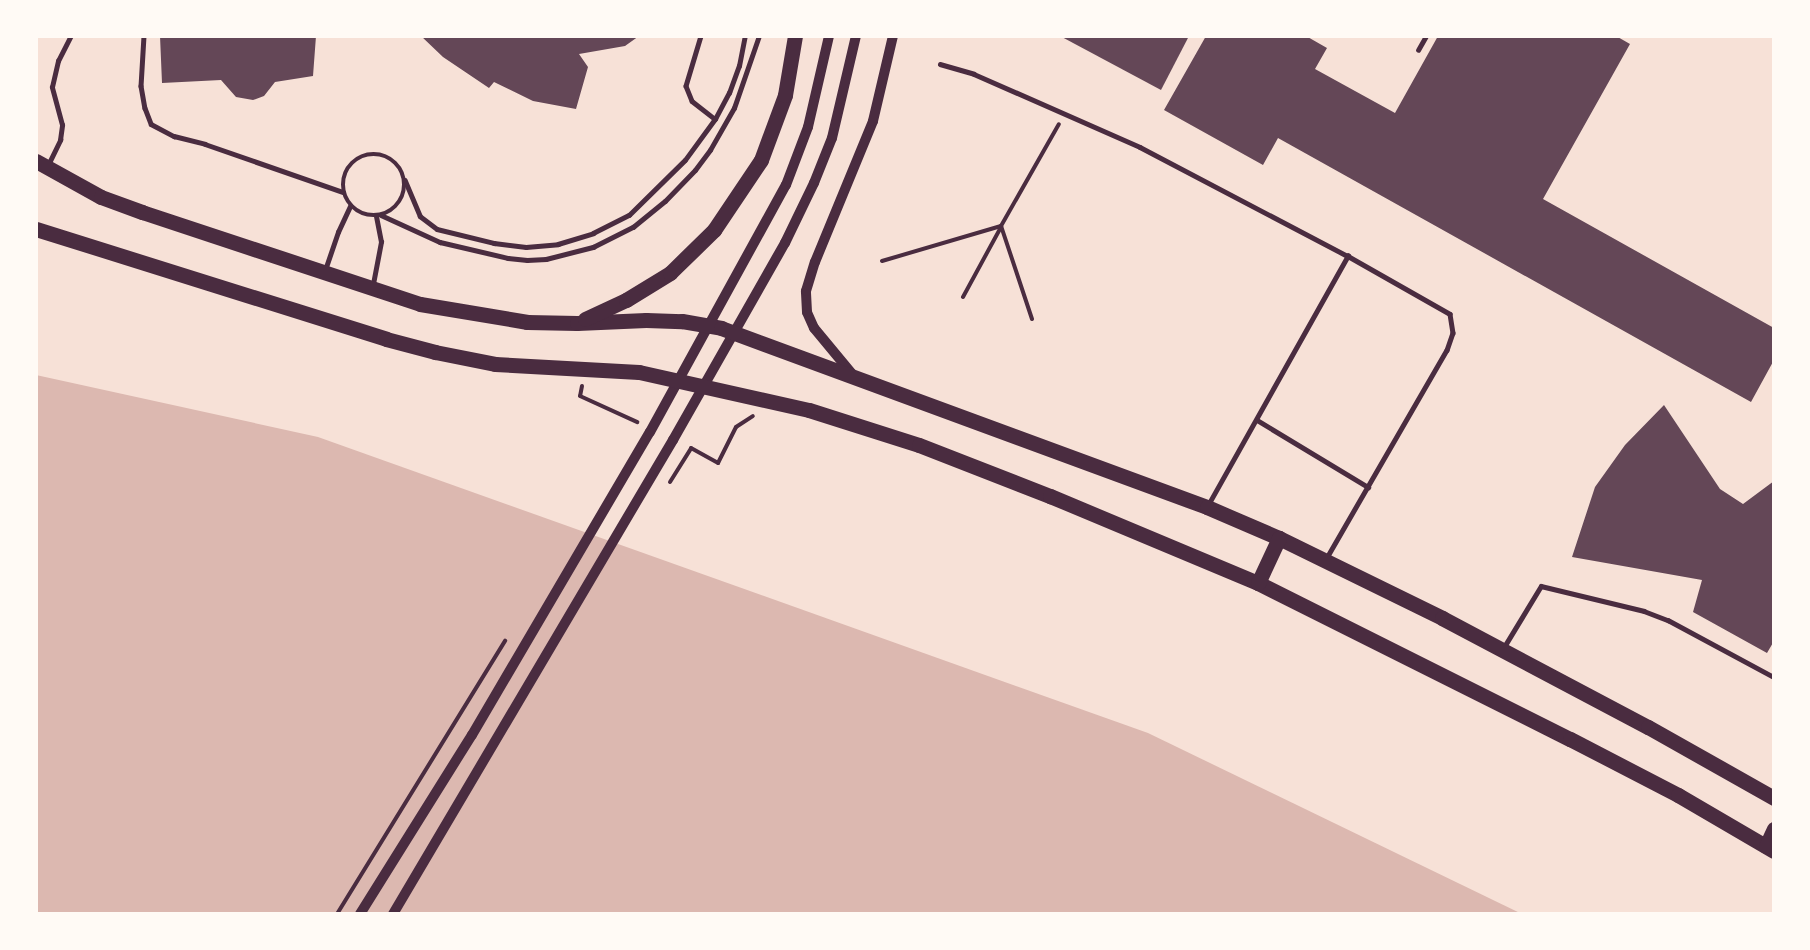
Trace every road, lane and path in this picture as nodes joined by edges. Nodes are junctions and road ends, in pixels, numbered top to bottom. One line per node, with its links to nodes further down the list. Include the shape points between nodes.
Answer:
1 (71, 36): 15 (lane, via 58,62 52,87 62,125 60,140)
2 (144, 36): 17 (lane, via 141,86 151,124 174,136)
3 (701, 36): 14 (lane, via 686,86 692,101)
4 (745, 36): 14 (lane, via 739,66)
5 (759, 36): 19 (lane, via 734,108 695,170 633,227 593,247 527,261 440,242)
6 (795, 36): 28 (main road, via 785,95 761,160 714,230 670,273)
7 (829, 36): 47 (street, via 808,127 786,185 650,432 472,735)
8 (855, 36): 48 (street, via 832,138 785,243)
9 (893, 36): 29 (street, via 873,121 814,262 806,291 807,312 814,328)
10 (1426, 36): 11 (lane)
11 (1418, 50)
12 (940, 64): 13 (lane, via 974,74)
13 (1065, 113): 20 (path); 22 (lane, via 1140,147)
14 (715, 119): 16 (lane, via 686,160 629,215 593,233 558,244 510,246 437,229 420,216)
15 (42, 163): 24 (main road, via 101,197)
16 (405, 180): 17 (lane, via 391,159 367,154 347,168); 19 (lane, via 400,202)
17 (343, 192): 18 (lane)
18 (350, 206): 19 (lane, via 362,214); 24 (lane)
19 (378, 216): 25 (lane, via 381,242)
20 (1001, 226): 23 (path); 26 (path); 27 (path)
21 (36, 229): 39 (main road, via 435,352 495,364 639,372 809,410 919,445)
22 (1348, 256): 31 (lane); 35 (lane, via 1450,314 1453,333)
23 (882, 261)
24 (325, 272): 25 (main road)
25 (372, 289): 28 (main road, via 469,314 527,322)
26 (963, 297)
27 (1032, 319)
28 (577, 323): 29 (main road, via 682,321 721,328)
29 (855, 378): 36 (main road)
30 (580, 396): 33 (path, via 640,423)
31 (1257, 420): 35 (lane); 36 (lane)
32 (736, 427): 34 (path, via 718,463)
33 (634, 433)
34 (691, 448)
35 (1368, 487): 38 (lane)
36 (1207, 507): 37 (main road)
37 (1280, 538): 38 (main road); 39 (main road)
38 (1325, 561): 41 (main road)
39 (1258, 583): 45 (main road, via 1570,739)
40 (510, 633): 46 (path)
41 (1502, 650): 42 (lane, via 1540,586 1668,620); 43 (main road)
42 (1774, 677)
43 (1774, 798)
44 (1774, 830): 45 (main road)
45 (1770, 848)
46 (337, 914)
47 (360, 914)
48 (393, 914)

